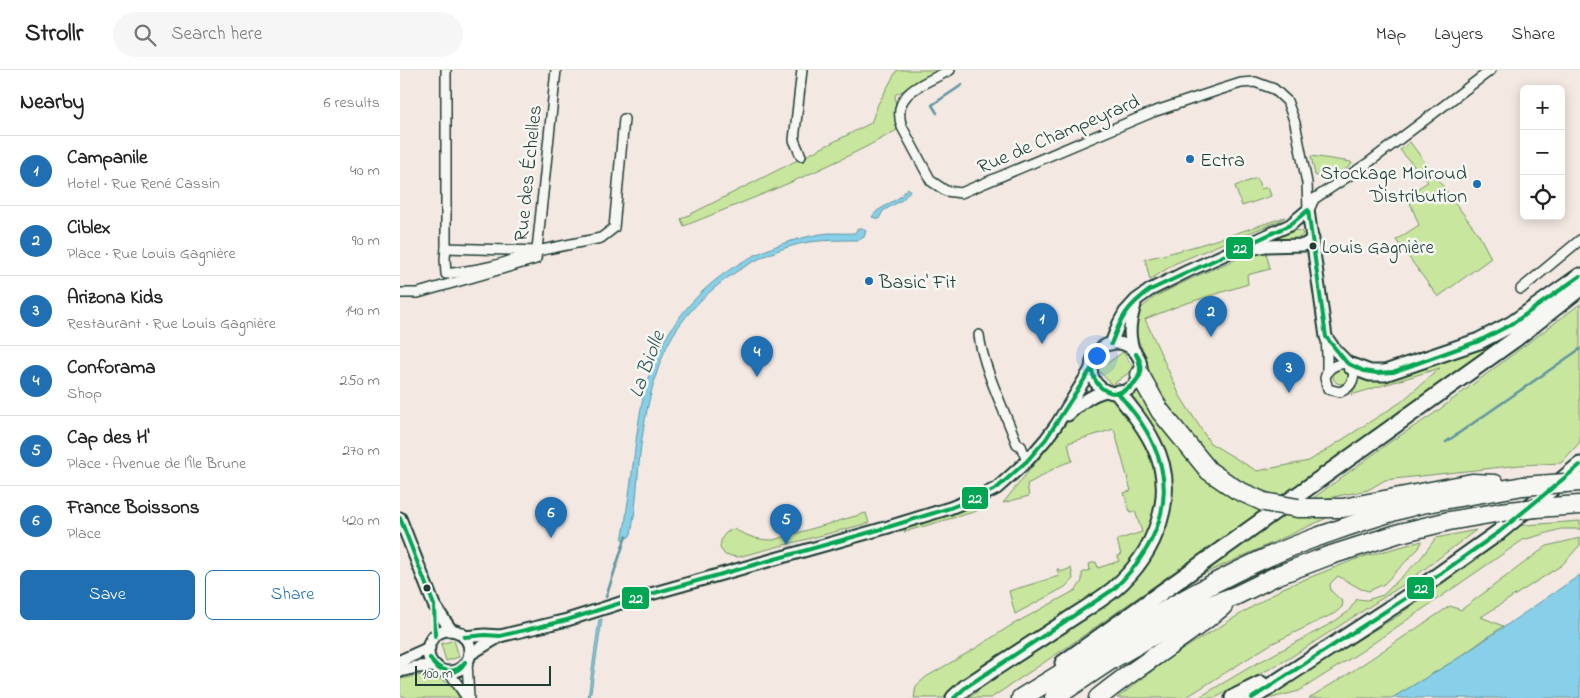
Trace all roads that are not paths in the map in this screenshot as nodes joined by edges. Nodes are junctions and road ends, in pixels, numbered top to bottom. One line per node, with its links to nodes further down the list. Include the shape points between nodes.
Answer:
1 (446, 70): 13 (street)
2 (556, 70): 15 (street, Rue des Échelles)
3 (802, 70): 7 (street, via 794,140)
4 (950, 70): 8 (street, Rue de Champeyrard, via 917,87 898,109 902,127 930,181 946,191 961,193 1153,112 1222,88 1255,82 1274,89 1287,101 1295,123)
5 (1491, 70): 9 (street)
6 (624, 119): 15 (street, via 614,228 601,238)
7 (801, 156)
8 (1307, 186): 9 (street); 10 (street, Rue de Champeyrard)
9 (1324, 193): 10 (street, via 1314,199)
10 (1308, 210): 11 (street); 14 (street, via 1290,225)
11 (1313, 239): 14 (street, via 1304,245 1265,246); 21 (street)
12 (1580, 240): 18 (street)
13 (446, 248): 15 (street); 15 (street, via 446,274 476,270)
14 (1232, 252): 20 (street, via 1155,287)
15 (534, 254): 19 (street, Rue des Échelles, via 418,293)
16 (1580, 276): 24 (highway, via 1512,324 1479,341 1386,373 1370,372)
17 (1580, 288): 52 (highway, via 1514,340)
18 (1522, 289)
19 (400, 294)
20 (1136, 301): 22 (street, via 1118,323); 23 (street, via 1129,326)
21 (1326, 337): 24 (street); 26 (street)
22 (1111, 344): 23 (street, via 1119,343); 25 (street, via 1094,356)
23 (1133, 350): 27 (street, via 1140,361)
24 (1349, 364): 26 (street, via 1334,366); 26 (street, via 1354,372 1352,383 1340,392 1328,389)
25 (1091, 369): 28 (street, via 1095,382); 29 (street)
26 (1326, 373)
27 (1140, 375): 28 (street, via 1132,388); 34 (highway, bridge, via 1160,411 1209,471 1237,490 1264,502 1298,508 1344,508 1472,482)
28 (1112, 392): 29 (street, via 1097,393 1084,400); 51 (highway, via 1135,413 1154,444 1165,487 1156,535 1140,562 1114,589)
29 (1057, 424): 31 (street)
30 (1021, 446): 30 (street, via 1022,441 979,335 992,379 1017,444); 31 (street)
31 (1027, 461): 41 (street, via 997,488 950,508 567,620)
32 (1580, 465): 44 (highway, via 1499,532)
33 (1572, 482): 34 (highway, bridge)
34 (1523, 486): 53 (highway, via 1392,512 1254,564 1182,601)
35 (1580, 505): 37 (highway, bridge, via 1501,512 1400,533 1278,575)
36 (400, 518): 38 (street)
37 (1235, 596): 54 (highway, via 1200,610 1112,660); 55 (highway)
38 (434, 605): 39 (street); 40 (street)
39 (451, 630): 40 (street); 42 (street)
40 (435, 636): 43 (street)
41 (500, 636): 42 (street); 45 (street)
42 (464, 637): 45 (street, via 470,648)
43 (429, 648): 46 (street); 47 (street, via 431,661)
44 (1319, 654): 56 (highway); 57 (highway)
45 (468, 658): 49 (street, via 456,670); 50 (street)
46 (400, 661)
47 (436, 666): 48 (street); 49 (street)
48 (400, 671)
49 (449, 672): 50 (street)
50 (468, 698)
51 (954, 698)
52 (1015, 698)
53 (1021, 698)
54 (1054, 698)
55 (1098, 698)
56 (1233, 698)
57 (1252, 698)

